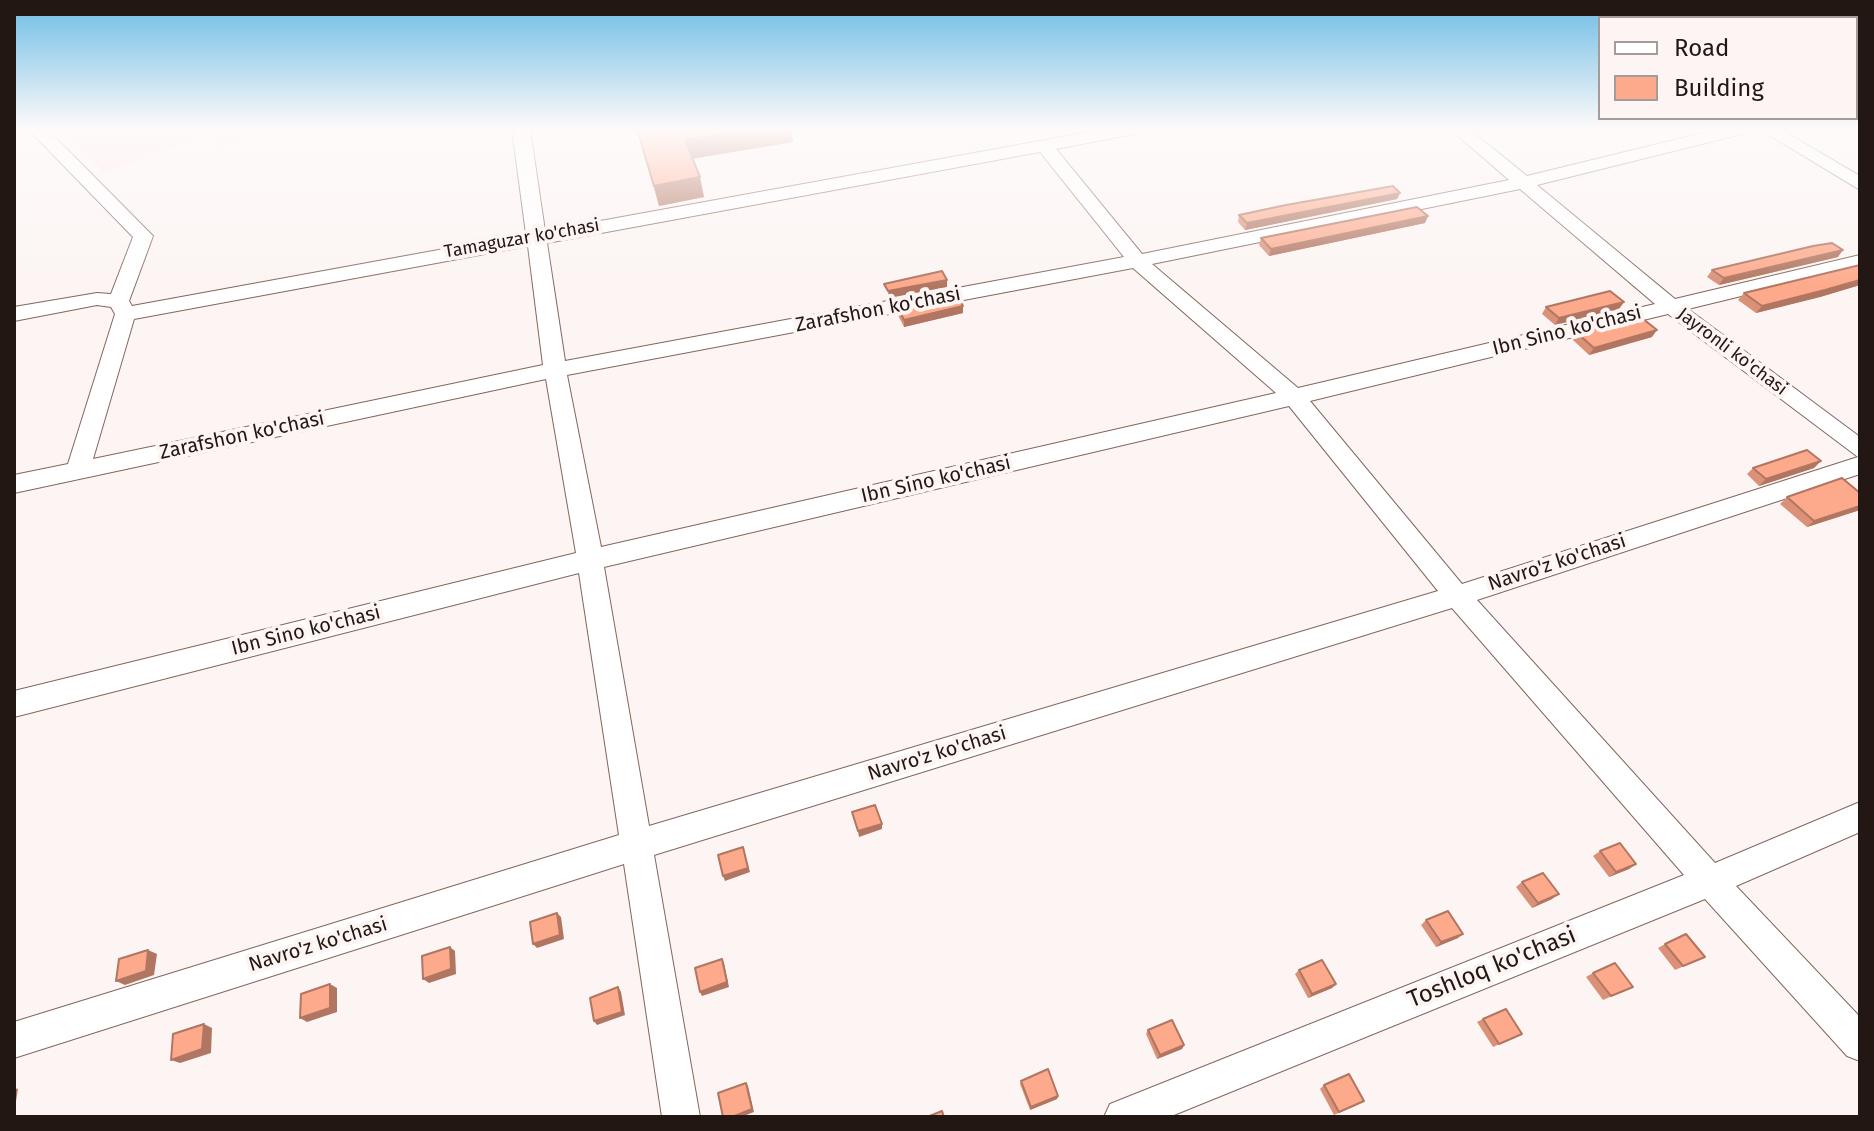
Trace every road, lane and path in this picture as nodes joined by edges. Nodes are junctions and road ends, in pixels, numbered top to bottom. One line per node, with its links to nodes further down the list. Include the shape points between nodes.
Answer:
1 (89, 182): 11 (street, via 143,236)
2 (528, 182): 7 (street)
3 (839, 182): 7 (street, Tamaguzar ko'chasi)
4 (1073, 182): 8 (street)
5 (1527, 182): 6 (street, Zarafshon ko'chasi)
6 (1522, 183): 8 (street, Zarafshon ko'chasi); 10 (street, Jayronli ko'chasi)
7 (536, 236): 11 (street, Tamaguzar ko'chasi); 13 (street)
8 (1137, 261): 13 (street, Zarafshon ko'chasi); 14 (street)
9 (1860, 261): 10 (street, Ibn Sino ko'chasi)
10 (1671, 306): 14 (street, Ibn Sino ko'chasi); 15 (street, Jayronli ko'chasi)
11 (122, 307): 12 (street, Tamaguzar ko'chasi, via 97,299); 17 (street)
12 (14, 314)
13 (555, 370): 17 (street, Zarafshon ko'chasi); 19 (street)
14 (1294, 397): 19 (street, Ibn Sino ko'chasi); 20 (street)
15 (1860, 449)
16 (1860, 465): 20 (street, Navro'z ko'chasi)
17 (78, 470): 18 (street, Zarafshon ko'chasi)
18 (14, 484)
19 (590, 560): 21 (street, Ibn Sino ko'chasi); 23 (street)
20 (1457, 596): 23 (street, Navro'z ko'chasi); 24 (street)
21 (14, 704)
22 (1860, 817): 24 (street, Toshloq ko'chasi)
23 (636, 845): 25 (street, Navro'z ko'chasi); 27 (street)
24 (1710, 881): 26 (street); 28 (street, Toshloq ko'chasi)
25 (14, 1040)
26 (1860, 1043)
27 (681, 1117)
28 (1123, 1117)

